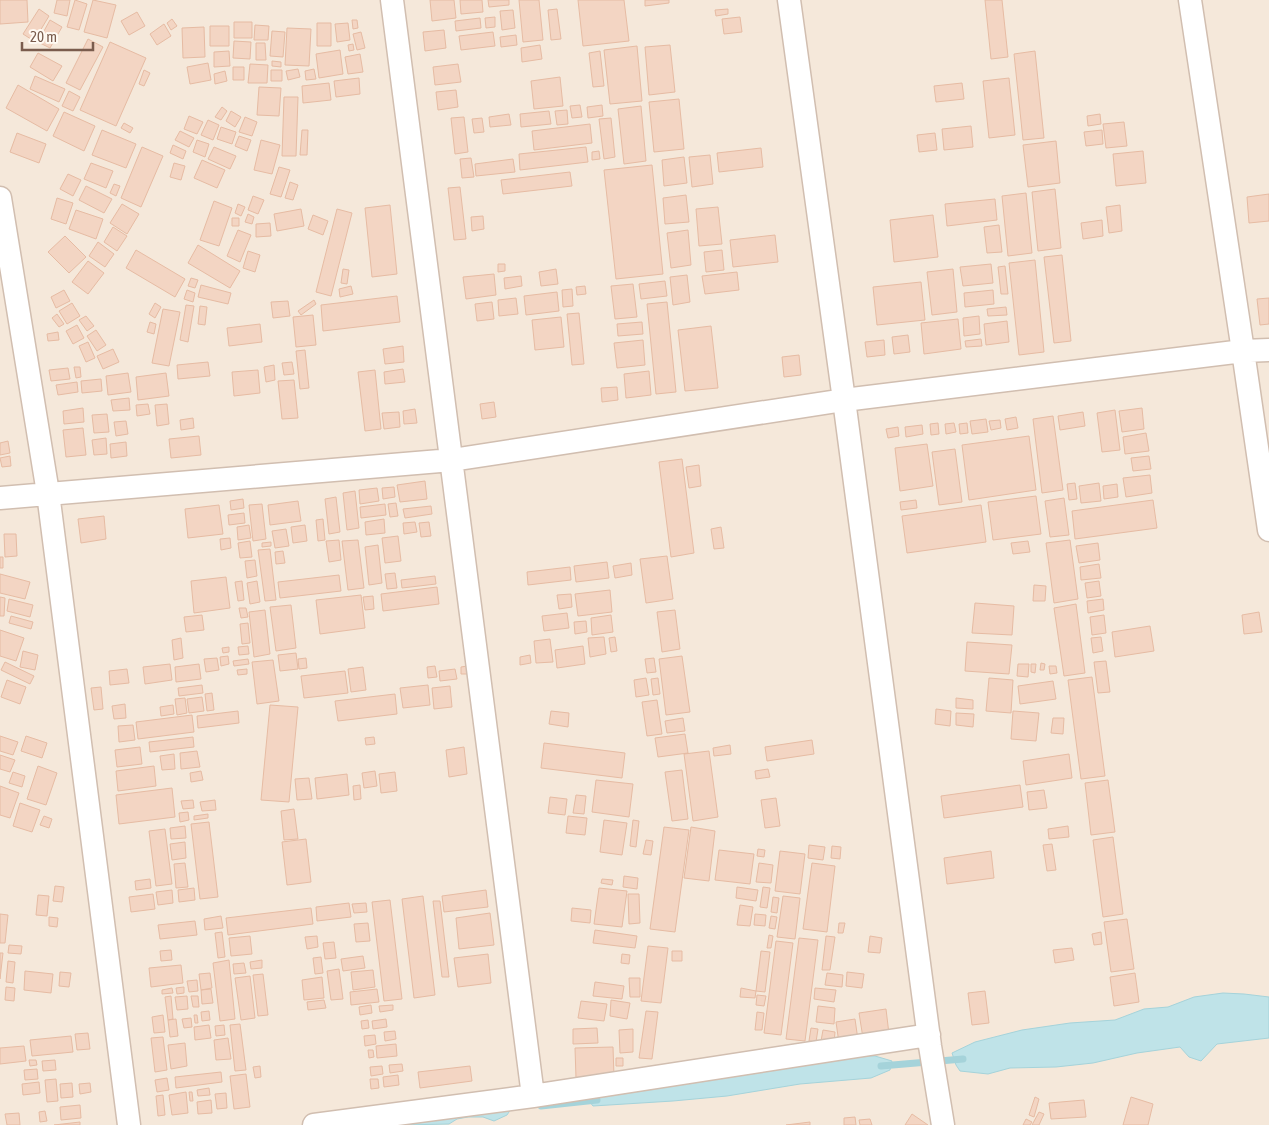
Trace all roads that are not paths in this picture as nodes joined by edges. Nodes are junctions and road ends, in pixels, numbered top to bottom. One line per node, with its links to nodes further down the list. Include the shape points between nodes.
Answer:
1 (392, 0): 8 (street)
2 (789, 0): 7 (street)
3 (1190, 0): 6 (street)
4 (0, 198): 9 (street)
5 (1269, 350): 6 (street)
6 (1243, 351): 7 (street); 11 (street)
7 (844, 400): 8 (street); 12 (street)
8 (452, 460): 9 (street); 13 (street)
9 (48, 493): 10 (street); 14 (street)
10 (0, 498)
11 (1269, 530)
12 (930, 1041): 13 (street); 16 (street)
13 (533, 1096): 15 (street)
14 (129, 1125)
15 (314, 1125)
16 (943, 1125)

